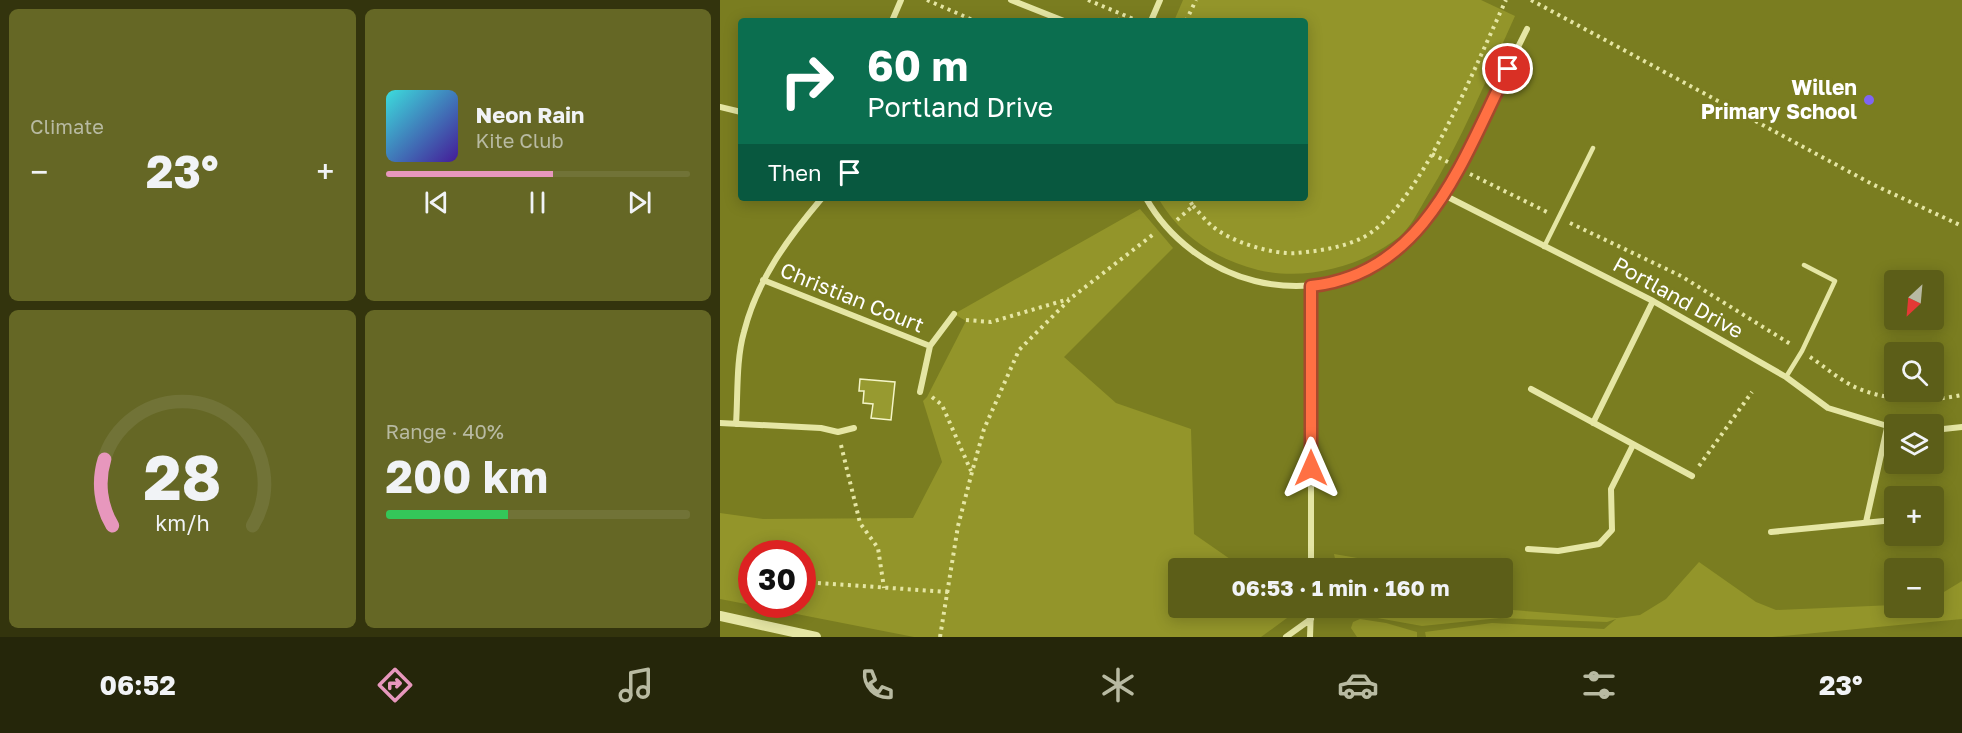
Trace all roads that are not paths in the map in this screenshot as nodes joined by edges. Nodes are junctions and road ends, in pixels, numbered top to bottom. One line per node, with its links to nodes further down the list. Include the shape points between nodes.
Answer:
1 (901, 0): 4 (street)
2 (1011, 0): 5 (street)
3 (1160, 0): 6 (street)
4 (893, 18)
5 (1056, 18)
6 (1152, 18)
7 (1527, 29): 11 (street)
8 (720, 107): 9 (street)
9 (738, 111)
10 (1593, 148): 14 (lane)
11 (1444, 195): 14 (street, Portland Drive); 17 (street, via 1420,229 1388,259 1335,282)
12 (819, 201): 16 (street, Christian Court, via 789,237)
13 (1148, 201): 17 (street, via 1180,241 1229,273 1266,284)
14 (1544, 247): 18 (street, Portland Drive)
15 (1804, 265): 21 (lane, via 1835,281)
16 (763, 280): 20 (street, Christian Court); 26 (street, Christian Court, via 743,333)
17 (1311, 286): 38 (street)
18 (1653, 301): 21 (street, Portland Drive); 25 (street)
19 (954, 314): 20 (street, Christian Court)
20 (930, 346): 23 (street, Christian Court)
21 (1786, 377): 27 (street, Portland Drive, via 1828,408)
22 (1531, 389): 25 (street)
23 (920, 392)
24 (720, 423): 26 (street)
25 (1593, 423): 31 (street)
26 (735, 424): 29 (street, via 838,432)
27 (1884, 426)
28 (1962, 427): 30 (street)
29 (854, 428)
30 (1944, 429)
31 (1633, 445): 33 (street); 37 (street, via 1611,489 1612,530 1599,544 1558,551)
32 (1884, 454): 35 (street)
33 (1692, 476)
34 (1884, 521): 35 (street)
35 (1866, 522): 36 (street)
36 (1771, 532)
37 (1528, 549)
38 (1311, 558)
39 (720, 616): 41 (street)
40 (1311, 619): 42 (street); 43 (street)
41 (816, 637)
42 (1286, 637)
43 (1310, 637)

